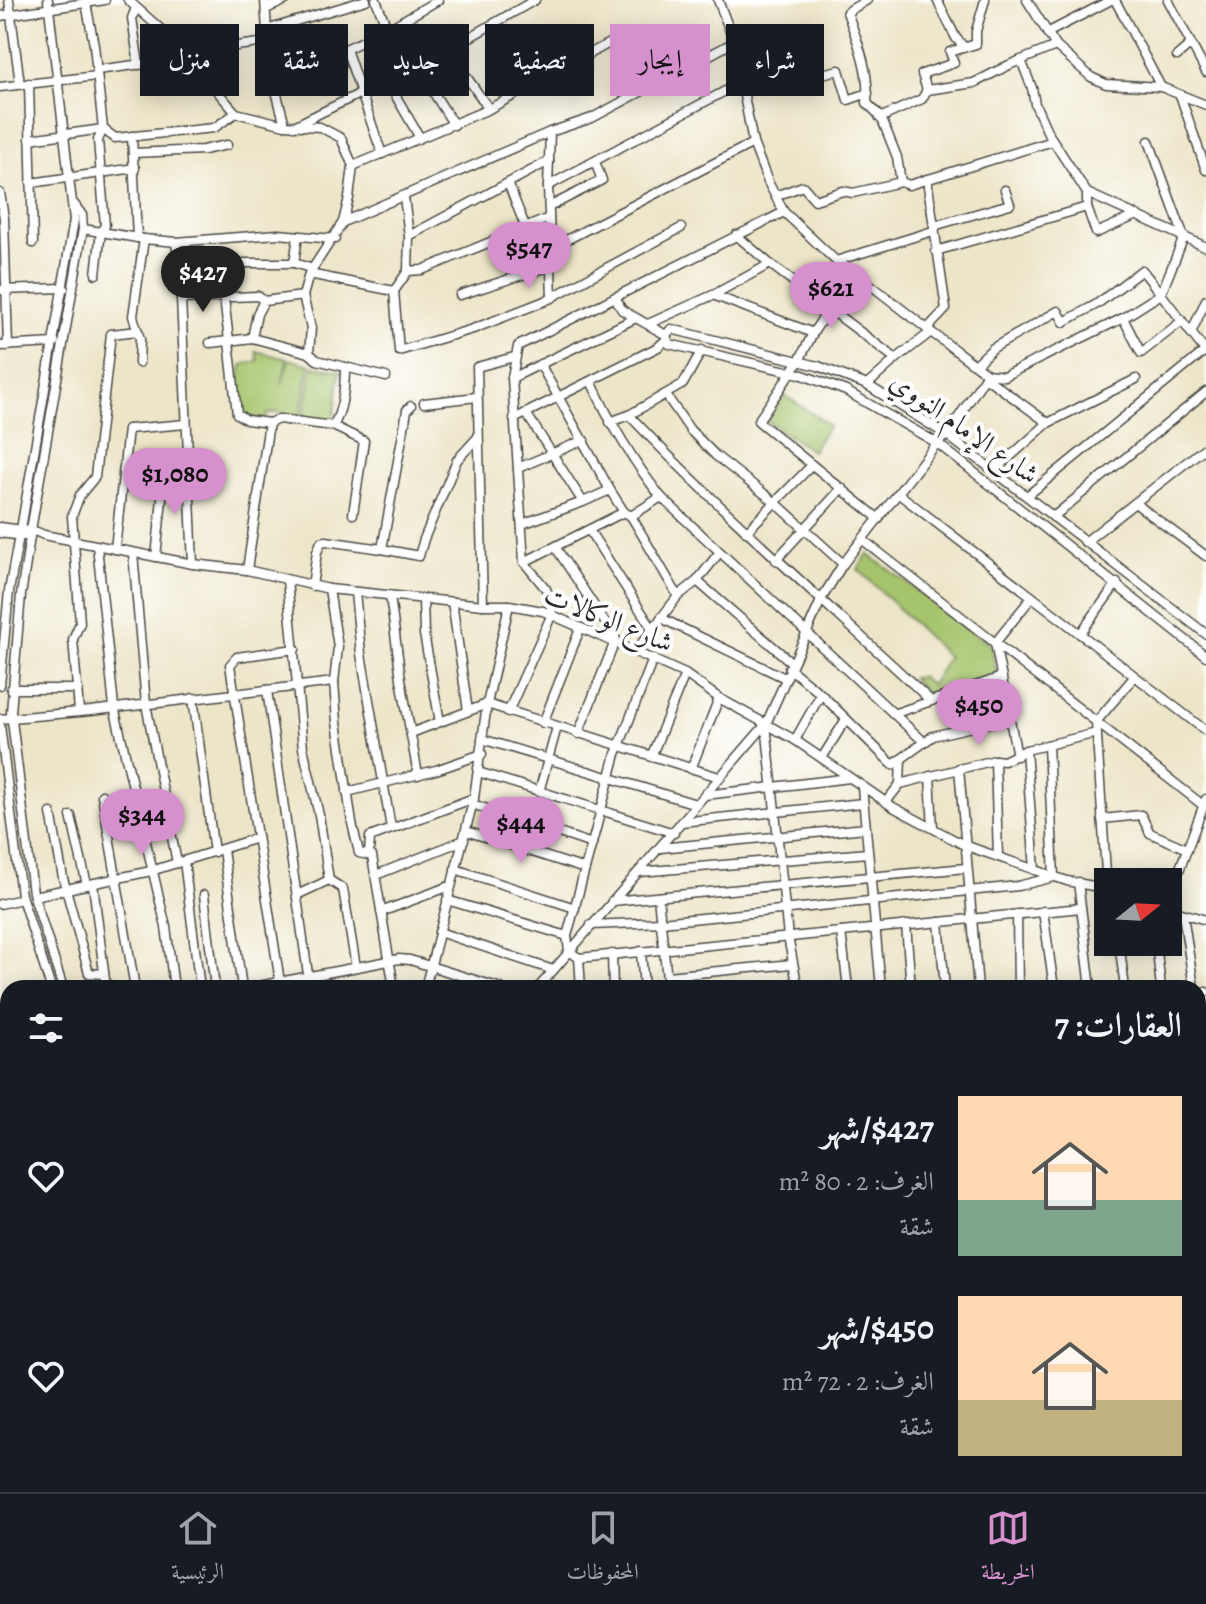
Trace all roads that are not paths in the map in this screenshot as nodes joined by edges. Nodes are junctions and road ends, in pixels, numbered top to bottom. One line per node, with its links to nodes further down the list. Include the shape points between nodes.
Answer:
1 (9, 0): 20 (street)
2 (105, 0): 16 (street)
3 (128, 0): 19 (street)
4 (286, 0): 18 (street)
5 (366, 0): 23 (street)
6 (376, 0): 24 (street)
7 (438, 0): 25 (street)
8 (535, 0): 28 (street)
9 (718, 0): 26 (street)
10 (867, 0): 49 (street, via 847,12 865,65)
11 (937, 0): 32 (street)
12 (985, 0): 32 (street, via 976,44)
13 (1027, 0): 27 (street)
14 (1113, 0): 27 (street); 44 (street)
15 (1168, 0): 30 (street)
16 (86, 3): 17 (street); 38 (street)
17 (48, 4): 20 (street); 40 (street)
18 (266, 4)
19 (136, 8): 22 (street); 36 (street, via 132,18)
20 (11, 14): 21 (street); 42 (street)
21 (0, 16)
22 (153, 24)
23 (286, 24)
24 (386, 24)
25 (395, 24)
26 (727, 24)
27 (1047, 33): 31 (street)
28 (469, 37)
29 (610, 43): 58 (street)
30 (1191, 44): 34 (street); 37 (street)
31 (1056, 46): 35 (street); 44 (street, via 1106,84)
32 (964, 47): 46 (street, via 950,52 954,63 922,74)
33 (348, 55): 48 (street)
34 (1177, 56)
35 (1021, 60): 46 (street, via 974,83); 69 (street)
36 (139, 65): 38 (street)
37 (1206, 72)
38 (97, 73): 40 (street); 63 (street)
39 (824, 73): 49 (street, via 839,70 848,100)
40 (59, 79): 42 (street); 65 (street)
41 (469, 80): 58 (street)
42 (24, 84): 43 (street); 68 (street)
43 (0, 87)
44 (1161, 87): 50 (street)
45 (364, 90): 48 (street)
46 (927, 90): 60 (street, via 922,99)
47 (726, 91): 76 (street)
48 (360, 92): 62 (street); 74 (street)
49 (868, 93): 60 (street, via 867,103)
50 (1180, 95): 57 (street); 79 (street)
51 (221, 96): 59 (street)
52 (278, 96): 62 (street)
53 (396, 96): 67 (street)
54 (436, 96): 61 (street)
55 (633, 96): 64 (street)
56 (743, 96): 71 (street)
57 (1206, 105)
58 (489, 109): 61 (street)
59 (236, 113): 62 (street); 66 (street, via 214,128)
60 (881, 117): 83 (street)
61 (454, 125): 67 (street)
62 (289, 126): 77 (street, via 320,127 341,138)
63 (103, 129): 65 (street); 66 (street, via 115,138); 80 (street, via 98,140)
64 (550, 132): 75 (street); 91 (street)
65 (65, 136): 68 (street); 81 (street)
66 (132, 136): 73 (street)
67 (420, 138): 74 (street)
68 (30, 139): 84 (street)
69 (1053, 141): 82 (street); 89 (street)
70 (1149, 141): 107 (street)
71 (753, 143): 90 (street); 113 (street)
72 (227, 145): 73 (street)
73 (133, 153): 78 (street)
74 (382, 154): 77 (street)
75 (549, 161): 85 (street); 86 (street)
76 (595, 162): 86 (street); 93 (street, via 602,180)
77 (353, 166): 98 (street)
78 (135, 168): 80 (street); 108 (street)
79 (1206, 170)
80 (102, 172): 81 (street); 102 (street)
81 (70, 179): 84 (street); 92 (street)
82 (927, 179): 83 (street); 103 (street)
83 (901, 182): 90 (street, via 815,200 803,186)
84 (31, 183): 111 (street)
85 (508, 183): 99 (street); 106 (street)
86 (548, 186): 93 (street)
87 (1005, 190): 103 (street, via 1010,204 937,225)
88 (0, 193): 126 (street)
89 (1087, 193): 94 (street); 96 (street)
90 (775, 196): 95 (street)
91 (404, 197): 98 (street); 106 (street)
92 (73, 203): 101 (street, via 82,215); 125 (street)
93 (549, 207): 97 (street)
94 (1087, 207): 96 (street, via 1096,233); 114 (street)
95 (784, 212): 104 (street); 115 (street)
96 (1137, 215): 107 (street)
97 (549, 218): 99 (street); 113 (street)
98 (343, 222): 109 (street)
99 (525, 226): 121 (street, via 422,270)
100 (681, 228): 134 (street)
101 (83, 229): 102 (street); 165 (street)
102 (101, 231): 108 (street); 124 (street)
103 (933, 231): 114 (street); 115 (street)
104 (736, 235): 119 (street); 133 (street)
105 (298, 236): 109 (street); 110 (street); 118 (street)
106 (409, 236): 121 (street)
107 (1184, 237): 112 (street); 128 (street)
108 (141, 239): 110 (street); 143 (street, via 133,316)
109 (335, 239): 123 (street)
110 (176, 242): 135 (street)
111 (33, 243)
112 (1206, 247)
113 (551, 248): 120 (street)
114 (936, 251): 144 (street, via 946,309)
115 (836, 261): 122 (street)
116 (205, 263): 117 (street)
117 (220, 263): 118 (street); 132 (street)
118 (294, 263): 123 (street)
119 (770, 264): 130 (street); 138 (street)
120 (550, 266): 129 (street); 134 (street)
121 (408, 271): 127 (street)
122 (853, 271): 138 (street); 144 (street)
123 (311, 272): 127 (street); 131 (street)
124 (96, 274)
125 (64, 288): 126 (street); 150 (street)
126 (3, 290): 152 (street)
127 (394, 291): 134 (street, via 399,351)
128 (1161, 294): 140 (street); 141 (street); 161 (street, via 1142,270 1086,310 1064,322 1058,311 993,348)
129 (460, 295)
130 (713, 295): 142 (street); 145 (street)
131 (303, 296): 137 (street); 155 (street, via 311,328)
132 (223, 297): 135 (street); 137 (street, via 258,296); 149 (street)
133 (615, 297): 139 (street, via 622,310); 156 (street, via 518,346)
134 (552, 298)
135 (181, 299): 183 (street)
136 (1206, 300): 146 (street)
137 (264, 301): 147 (street)
138 (829, 308): 145 (street); 157 (street)
139 (636, 318): 142 (street); 160 (street)
140 (1123, 318): 141 (street, via 1141,353); 164 (street, via 1004,376)
141 (1182, 321): 146 (street)
142 (648, 324): 148 (street)
143 (138, 331): 159 (street); 213 (street, via 111,334 95,477 75,504)
144 (929, 331): 157 (street); 161 (street)
145 (813, 333): 158 (street)
146 (1191, 333): 154 (street)
147 (252, 338): 149 (street); 155 (street)
148 (666, 338): 153 (street, via 669,344); 158 (street, شارع الإمام النووي, via 671,329); 169 (street)
149 (229, 341): 151 (street); 181 (street, via 237,414)
150 (55, 343): 152 (street); 165 (street)
151 (210, 343)
152 (4, 346)
153 (702, 350): 163 (street); 172 (street, via 683,384)
154 (1206, 351): 198 (street)
155 (309, 353): 162 (street)
156 (514, 357): 167 (street); 174 (street, via 477,367)
157 (896, 359): 170 (street)
158 (799, 361): 163 (street); 170 (street, شارع الإمام النووي)
159 (139, 363)
160 (540, 364): 167 (street); 173 (street)
161 (975, 365): 164 (street)
162 (345, 367): 166 (street); 184 (street)
163 (793, 372): 188 (street, via 846,391); 191 (street, via 758,421)
164 (986, 375): 182 (street); 185 (street)
165 (54, 377): 212 (street)
166 (386, 377)
167 (512, 378): 179 (street)
168 (1136, 379): 182 (street)
169 (591, 381): 173 (street); 180 (street)
170 (867, 385): 185 (street, شارع الإمام النووي)
171 (1206, 392): 205 (street)
172 (666, 395): 178 (street); 201 (street, via 716,456)
173 (560, 396): 177 (street); 187 (street)
174 (477, 397): 175 (street); 186 (street)
175 (424, 403)
176 (411, 406): 219 (street)
177 (526, 413): 179 (street); 190 (street)
178 (629, 415): 180 (street); 211 (street)
179 (514, 419): 193 (street)
180 (610, 422): 199 (street)
181 (269, 423): 184 (street, via 279,419); 228 (street)
182 (1048, 423): 194 (street)
183 (186, 424): 192 (street); 218 (street, via 128,429)
184 (333, 426): 203 (street, via 364,441)
185 (947, 435): 188 (street); 194 (street, شارع الإمام النووي)
186 (479, 437): 219 (street, via 457,460 419,556); 241 (street)
187 (584, 440): 190 (street); 196 (street)
188 (937, 443): 197 (street); 231 (street)
189 (1206, 447): 202 (street)
190 (552, 453): 193 (street); 200 (street)
191 (812, 465): 195 (street); 201 (street)
192 (189, 467): 223 (street, via 165,469); 226 (street)
193 (518, 468): 207 (street)
194 (994, 471): 198 (street, شارع الإمام النووي)
195 (842, 488): 206 (street); 210 (street)
196 (610, 490): 200 (street); 204 (street)
197 (899, 494): 206 (street); 237 (street)
198 (1027, 496): 205 (street, شارع الإمام النووي)
199 (661, 497): 204 (street); 221 (street)
200 (583, 502): 207 (street)
201 (776, 503): 210 (street); 211 (street)
202 (1135, 503): 215 (street); 222 (street)
203 (353, 514)
204 (627, 514): 209 (street); 236 (street)
205 (1053, 517): 215 (street, شارع الإمام النووي)
206 (879, 519): 214 (street)
207 (522, 524): 225 (street)
208 (0, 530): 212 (street, شارع الوكالات)
209 (589, 530): 217 (street); 246 (street)
210 (806, 530): 224 (street); 227 (street)
211 (746, 532): 224 (street)
212 (25, 533): 213 (street, شارع الوكالات); 250 (street); 266 (street)
213 (74, 540): 216 (street, شارع الوكالات); 267 (street)
214 (863, 540): 227 (street); 251 (street)
215 (1085, 542): 249 (street, شارع الإمام النووي)
216 (97, 546): 218 (street, شارع الوكالات); 276 (street)
217 (556, 548): 225 (street); 252 (street)
218 (115, 549): 220 (street, شارع الوكالات)
219 (382, 549): 232 (street, via 321,542)
220 (133, 553): 223 (street, شارع الوكالات); 274 (street)
221 (719, 553): 230 (street); 247 (street)
222 (1206, 556)
223 (156, 557): 226 (street, شارع الوكالات)
224 (776, 560): 238 (street)
225 (524, 562): 243 (street, via 546,589)
226 (193, 564): 228 (street, شارع الوكالات)
227 (843, 564): 238 (street)
228 (247, 570): 229 (street, شارع الوكالات)
229 (287, 580): 232 (street, شارع الوكالات); 253 (street)
230 (697, 581): 236 (street); 257 (street)
231 (1117, 583): 248 (street); 255 (street)
232 (312, 586): 233 (street, شارع الوكالات)
233 (329, 589): 234 (street, شارع الوكالات); 263 (street, via 338,647)
234 (355, 592): 235 (street, شارع الوكالات); 316 (street)
235 (390, 596): 239 (street, شارع الوكالات); 292 (street)
236 (678, 596): 244 (street)
237 (1032, 597): 248 (street); 251 (street)
238 (822, 598): 247 (street); 273 (street)
239 (423, 599): 240 (street, شارع الوكالات); 285 (street)
240 (452, 602): 241 (street, شارع الوكالات); 278 (street)
241 (483, 605): 242 (street, شارع الوكالات)
242 (509, 605): 243 (street, شارع الوكالات); 275 (street)
243 (552, 614): 245 (street, شارع الوكالات); 279 (street)
244 (661, 618): 246 (street); 262 (street)
245 (580, 629): 252 (street, شارع الوكالات); 287 (street)
246 (653, 630): 254 (street)
247 (805, 632): 257 (street); 280 (street)
248 (1080, 634): 261 (street)
249 (1206, 634)
250 (2, 639): 258 (street)
251 (995, 643): 260 (street); 286 (street)
252 (615, 645): 254 (street, شارع الوكالات); 294 (street)
253 (295, 649): 265 (street); 269 (street, via 237,657 230,665)
254 (635, 652): 256 (street, شارع الوكالات)
255 (1206, 656)
256 (653, 659): 259 (street, شارع الوكالات); 299 (street)
257 (790, 666): 262 (street); 270 (street)
258 (1, 667): 264 (street)
259 (685, 674): 272 (street, شارع الوكالات); 303 (street)
260 (1002, 677): 273 (street); 282 (street)
261 (1134, 677): 286 (street); 291 (street)
262 (785, 678): 288 (street)
263 (334, 682): 265 (street); 320 (street)
264 (0, 685)
265 (297, 685): 268 (street); 366 (street, via 303,748)
266 (11, 689): 267 (street); 281 (street)
267 (78, 689): 277 (street)
268 (267, 690): 269 (street); 375 (street)
269 (235, 693): 271 (street); 341 (street)
270 (821, 694): 284 (street); 296 (street)
271 (193, 698): 274 (street); 346 (street)
272 (719, 698): 288 (street, شارع الوكالات); 309 (street)
273 (931, 701): 280 (street)
274 (146, 704): 276 (street); 351 (street, via 165,812)
275 (487, 704): 278 (street); 279 (street); 295 (street)
276 (114, 707): 277 (street); 358 (street)
277 (79, 711): 281 (street)
278 (468, 711): 285 (street)
279 (508, 712): 287 (street)
280 (893, 714): 297 (street)
281 (11, 718): 283 (street); 359 (street)
282 (1010, 718): 297 (street); 302 (street)
283 (0, 719)
284 (846, 719): 304 (street); 305 (street, via 893,765)
285 (440, 722): 292 (street)
286 (1096, 722): 293 (street); 326 (street)
287 (543, 723): 290 (street)
288 (766, 724): 296 (street, شارع الوكالات); 313 (street); 319 (street)
289 (0, 725): 361 (street)
290 (557, 727): 294 (street); 306 (street)
291 (1206, 731)
292 (411, 733): 311 (street)
293 (1097, 733): 298 (street); 333 (street)
294 (578, 734): 299 (street)
295 (482, 739): 301 (street); 306 (street)
296 (795, 740): 304 (street, شارع الوكالات)
297 (923, 741): 305 (street)
298 (1048, 745): 300 (street); 364 (street)
299 (619, 747): 303 (street); 315 (street)
300 (1026, 750): 302 (street); 357 (street)
301 (482, 754): 310 (street); 311 (street)
302 (1017, 756): 307 (street)
303 (651, 757): 309 (street)
304 (822, 758): 314 (street, شارع الوكالات)
305 (901, 759): 317 (street)
306 (547, 760): 315 (street); 321 (street)
307 (995, 760): 308 (street); 349 (street)
308 (959, 768): 312 (street); 343 (street)
309 (691, 769): 313 (street)
310 (478, 772): 321 (street); 324 (street)
311 (418, 775): 316 (street)
312 (930, 776): 317 (street); 337 (street)
313 (719, 777): 323 (street)
314 (850, 778): 318 (street, شارع الوكالات); 319 (street)
315 (609, 780): 328 (street); 329 (street)
316 (383, 783): 320 (street); 335 (street)
317 (900, 784): 325 (street)
318 (862, 787): 325 (street, شارع الوكالات); 327 (street)
319 (775, 788): 323 (street); 331 (street)
320 (347, 792): 348 (street, via 356,848)
321 (539, 792): 329 (street)
322 (102, 795): 365 (street)
323 (705, 795): 328 (street)
324 (473, 801): 335 (street); 339 (street); 342 (street)
325 (886, 802): 337 (street, شارع الوكالات)
326 (1205, 802): 345 (street)
327 (863, 803): 331 (street); 336 (street)
328 (696, 804): 334 (street)
329 (601, 811): 338 (street); 342 (street)
330 (51, 813): 372 (street)
331 (777, 813): 334 (street); 340 (street)
332 (71, 816): 368 (street)
333 (1102, 819): 345 (street, via 1141,815 1150,833); 353 (street)
334 (681, 822): 338 (street)
335 (391, 828): 348 (street, via 370,837)
336 (866, 828): 340 (street); 347 (street)
337 (933, 828): 343 (street, شارع الوكالات)
338 (674, 833): 344 (street)
339 (465, 836): 355 (street); 356 (street); 362 (street)
340 (779, 837): 344 (street); 350 (street)
341 (257, 838): 346 (street); 423 (street)
342 (592, 844): 356 (street)
343 (964, 845): 349 (street, شارع الوكالات); 352 (street)
344 (660, 848): 360 (street)
345 (1187, 849): 354 (street)
346 (219, 851): 351 (street); 422 (street)
347 (868, 853): 350 (street); 363 (street)
348 (369, 855): 362 (street)
349 (998, 857): 357 (street, شارع الوكالات)
350 (781, 861): 360 (street); 371 (street)
351 (181, 862): 358 (street); 420 (street)
352 (966, 868): 363 (street); 373 (street)
353 (1105, 868)
354 (1179, 868)
355 (455, 869): 370 (street); 383 (street)
356 (585, 869): 383 (street)
357 (1035, 870): 364 (street, شارع الوكالات)
358 (151, 871): 365 (street); 419 (street)
359 (30, 872): 361 (street); 376 (street)
360 (639, 872): 380 (street)
361 (18, 874): 378 (street)
362 (376, 875): 387 (street)
363 (870, 875): 371 (street); 381 (street)
364 (1054, 877): 367 (street, شارع الوكالات); 373 (street)
365 (118, 879): 368 (street); 418 (street)
366 (329, 880): 375 (street); 411 (street, via 343,889)
367 (1078, 882): 369 (street, شارع الوكالات); 384 (street)
368 (90, 884): 372 (street); 412 (street)
369 (1094, 885)
370 (450, 886): 379 (street); 387 (street)
371 (784, 886): 377 (street); 385 (street)
372 (66, 889): 376 (street); 412 (street, via 89,973)
373 (968, 890): 381 (street); 390 (street)
374 (204, 895): 421 (street)
375 (297, 895): 424 (street)
376 (34, 896): 416 (street)
377 (658, 897): 380 (street); 392 (street)
378 (22, 899): 382 (street); 415 (street)
379 (447, 900): 397 (street); 399 (street)
380 (612, 901): 394 (street)
381 (873, 901): 385 (street); 396 (street)
382 (0, 904)
383 (575, 908): 399 (street)
384 (1081, 908): 386 (street); 443 (street)
385 (786, 909): 392 (street); 400 (street)
386 (1043, 911): 388 (street); 442 (street)
387 (381, 912): 408 (street)
388 (1017, 914): 390 (street); 441 (street)
389 (1183, 914): 391 (street); 446 (street)
390 (971, 919): 393 (street); 440 (street)
391 (1206, 920)
392 (661, 922): 394 (street); 401 (street)
393 (939, 922): 395 (street); 439 (street)
394 (591, 925): 402 (street)
395 (906, 925): 396 (street); 438 (street)
396 (875, 928): 398 (street); 437 (street)
397 (439, 932): 410 (street); 413 (street)
398 (841, 932): 400 (street); 436 (street)
399 (567, 936): 402 (street)
400 (788, 937): 401 (street); 409 (street)
401 (664, 949): 403 (street); 414 (street)
402 (569, 951): 407 (street); 413 (street)
403 (641, 951): 404 (street); 433 (street)
404 (612, 954): 407 (street); 432 (street)
405 (1121, 956): 444 (street)
406 (1158, 956): 445 (street)
407 (579, 958): 431 (street)
408 (388, 960): 410 (street); 411 (street); 426 (street)
409 (792, 964): 414 (street); 435 (street)
410 (428, 966): 427 (street); 428 (street)
411 (356, 967): 425 (street)
412 (104, 974): 417 (street)
413 (550, 974): 429 (street); 430 (street)
414 (667, 976): 434 (street)
415 (48, 980)
416 (60, 980)
417 (105, 980)
418 (134, 980)
419 (173, 980)
420 (199, 980)
421 (214, 980)
422 (243, 980)
423 (279, 980)
424 (310, 980)
425 (319, 980)
426 (392, 980)
427 (426, 980)
428 (474, 980)
429 (545, 980)
430 (549, 980)
431 (580, 980)
432 (613, 980)
433 (643, 980)
434 (667, 980)
435 (796, 980)
436 (847, 980)
437 (880, 980)
438 (910, 980)
439 (944, 980)
440 (977, 980)
441 (1018, 980)
442 (1053, 980)
443 (1090, 980)
444 (1124, 980)
445 (1160, 980)
446 (1193, 980)

